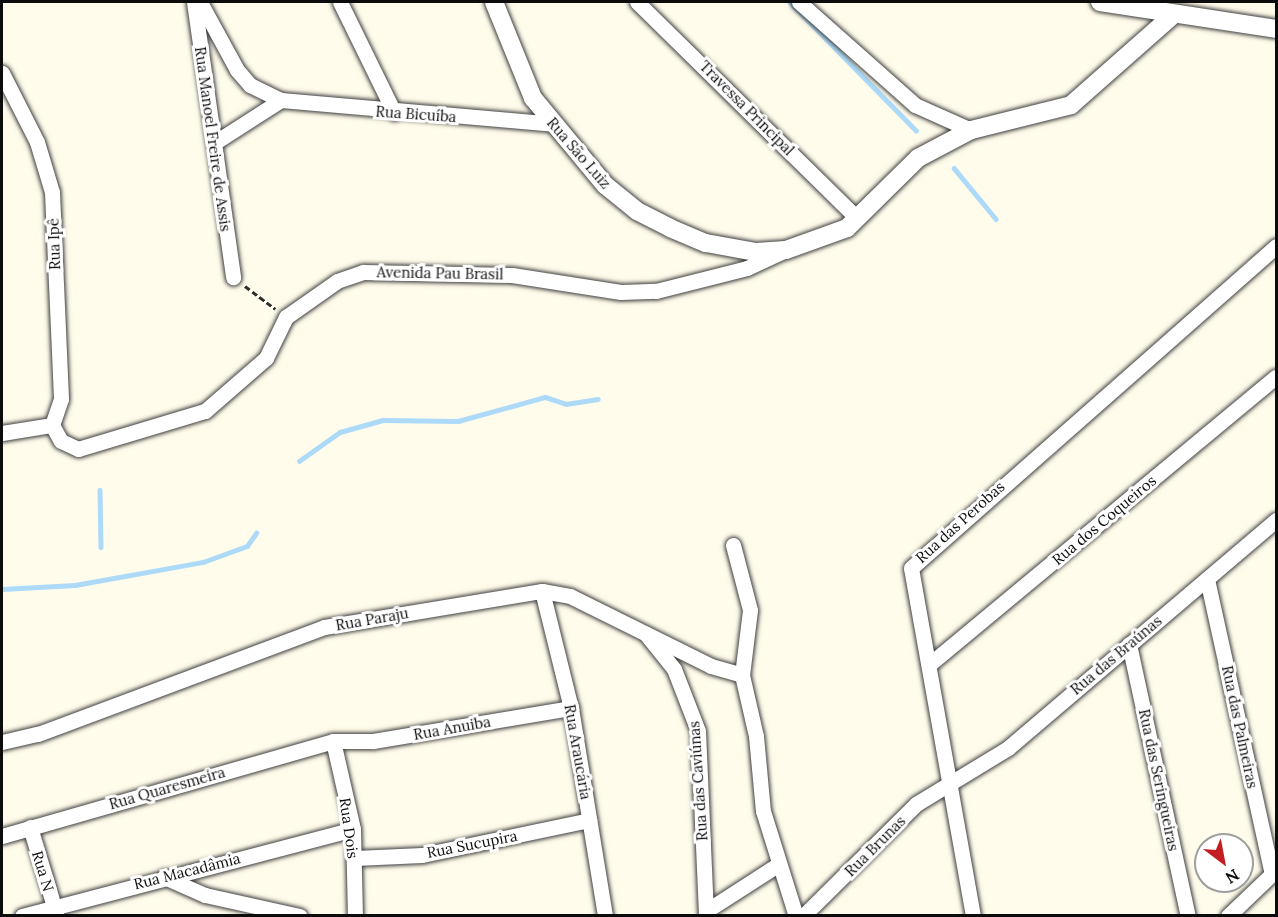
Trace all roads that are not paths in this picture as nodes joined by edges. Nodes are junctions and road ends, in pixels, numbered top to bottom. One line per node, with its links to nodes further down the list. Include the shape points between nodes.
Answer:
1 (194, 2): 15 (street, Rua Manoel Freire de Assis)
2 (200, 2): 11 (street, Rua Bicuíba, via 237,70 250,85)
3 (340, 2): 12 (street)
4 (494, 2): 13 (street, Rua São Luiz, via 517,69)
5 (637, 2): 16 (street, Travessa Principal)
6 (799, 2): 14 (street, via 915,105)
7 (1100, 2): 8 (street)
8 (1173, 15): 9 (street); 14 (street, Rua São Luiz, via 1071,105)
9 (1276, 29)
10 (2, 73): 21 (street, Rua Ipê, via 37,142 52,192 61,399)
11 (281, 100): 12 (street, Rua Bicuíba); 15 (street)
12 (394, 112): 13 (street, Rua Bicuíba)
13 (553, 124): 17 (street, Rua São Luiz, via 605,184 637,212 724,247)
14 (970, 130): 16 (street, Rua São Luiz, via 918,158)
15 (214, 143): 19 (street, Rua Manoel Freire de Assis)
16 (856, 217): 17 (street, Rua São Luiz, via 847,228)
17 (786, 250): 21 (street, Avenida Pau Brasil, via 747,268 656,291 621,292 512,275 363,272 337,281 286,317 266,358 205,411 78,449 61,441)
18 (1275, 252): 29 (street, Rua das Perobas, via 923,553 911,568)
19 (233, 277)
20 (1276, 377): 29 (street, Rua dos Coqueiros)
21 (52, 425): 22 (street)
22 (2, 433)
23 (1276, 520): 25 (street, Rua das Braúnas)
24 (734, 545): 30 (street, via 750,610)
25 (1207, 579): 28 (street, Rua das Braúnas); 41 (street, Rua das Palmeiras)
26 (542, 591): 27 (street, Rua Paraju, via 570,596); 31 (street, Rua Araucária); 33 (street, Rua Paraju, via 324,627 38,734)
27 (640, 627): 30 (street, Rua Paraju, via 711,666); 44 (street, Rua das Caviúnas, via 674,669 698,731)
28 (1129, 644): 34 (street, Rua das Braúnas, via 1008,748); 52 (street, Rua das Seringueiras)
29 (931, 663): 34 (street, Rua das Perobas)
30 (742, 675): 40 (street, via 756,736 763,811)
31 (571, 708): 32 (street, Rua Anuiba, via 374,741); 35 (street, Rua Araucária)
32 (333, 741): 36 (street, Rua Quaresmeira); 37 (street, Rua Dois)
33 (2, 742)
34 (951, 783): 50 (street, Rua Brunas, via 916,804); 51 (street, Rua das Perobas)
35 (589, 820): 39 (street, Rua Sucupira, via 422,855); 48 (street, Rua Araucária)
36 (30, 827): 38 (street, Rua Quaresmeira); 43 (street, Rua N)
37 (353, 829): 39 (street, Rua Dois); 42 (street, Rua Macadâmia)
38 (2, 836)
39 (355, 858): 47 (street, Rua Dois)
40 (779, 864): 44 (street); 49 (street)
41 (1274, 872): 53 (street)
42 (164, 877): 43 (street, Rua Macadâmia); 46 (street, via 205,895)
43 (55, 910): 45 (street, Rua Macadâmia)
44 (706, 913)
45 (22, 915)
46 (300, 915)
47 (355, 915)
48 (605, 915)
49 (796, 915)
50 (803, 915)
51 (974, 915)
52 (1188, 915)
53 (1228, 915)

